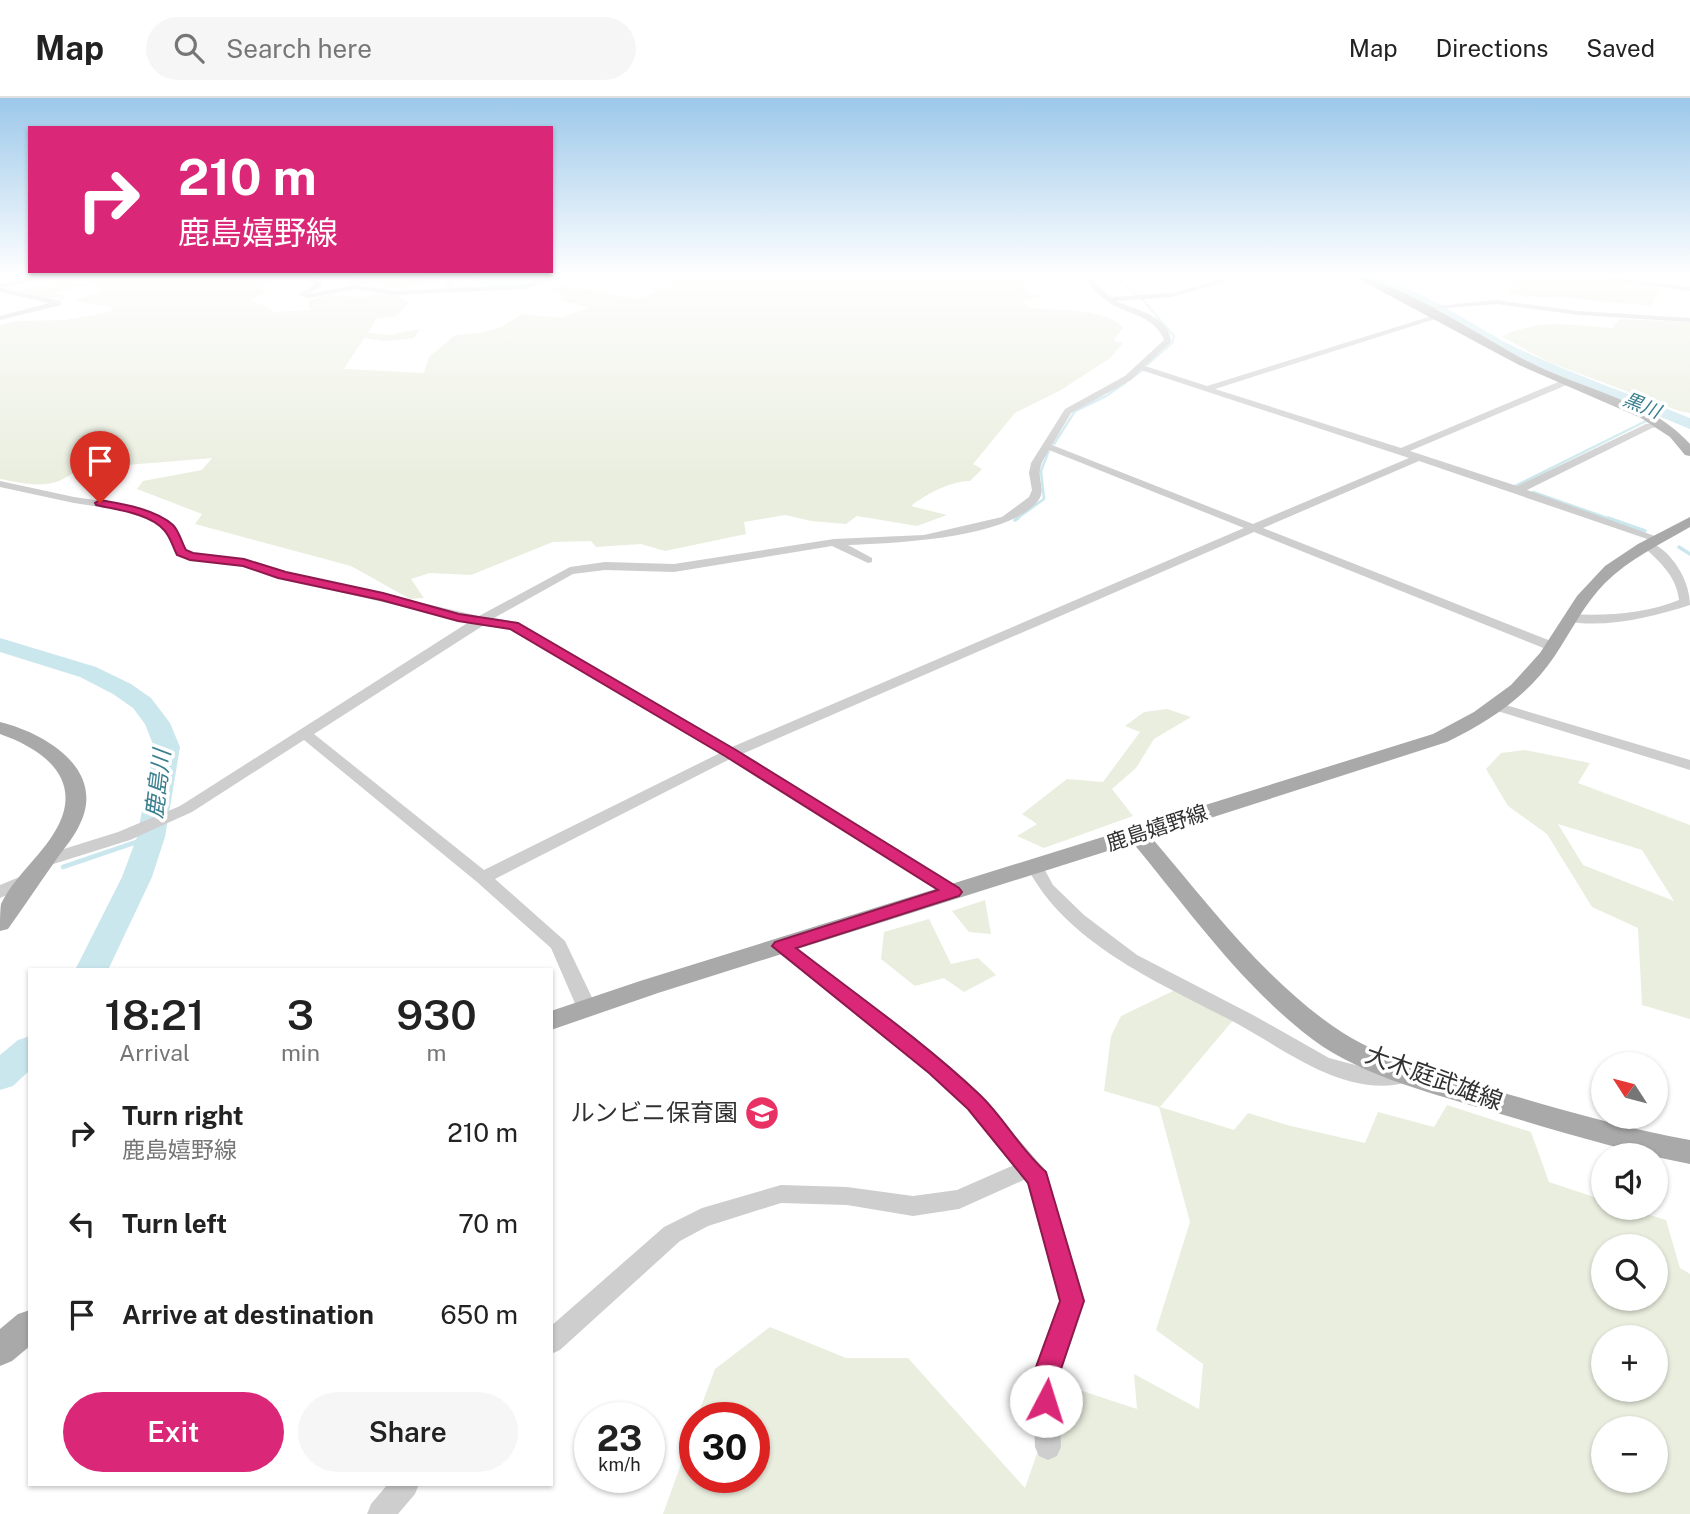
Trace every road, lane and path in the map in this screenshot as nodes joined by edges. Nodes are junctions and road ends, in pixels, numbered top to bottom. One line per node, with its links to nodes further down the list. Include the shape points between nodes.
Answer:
1 (1166, 342): 4 (street)
2 (1345, 342): 6 (street)
3 (1482, 342): 5 (main road)
4 (1139, 366): 6 (street); 8 (street, via 1128,378 1068,411)
5 (1566, 382): 7 (main road); 9 (street)
6 (1209, 388): 9 (street)
7 (1660, 425): 10 (main road); 13 (street, via 1649,426)
8 (1046, 446): 15 (street); 16 (street, via 1036,463 1034,499 1006,519 923,538)
9 (1403, 452): 11 (street)
10 (1690, 452)
11 (1419, 457): 13 (street); 15 (street)
12 (0, 484): 21 (street, via 122,507 156,519 170,528 181,552 190,556 244,563)
13 (1518, 490): 17 (street)
14 (1690, 521): 17 (main road, 鹿島嬉野線)
15 (1256, 528): 22 (street); 26 (street)
16 (834, 542): 18 (street); 21 (street, via 674,568 581,568)
17 (1652, 542): 19 (street, via 1685,590); 20 (main road, 鹿島嬉野線, via 1602,577)
18 (869, 560)
19 (1687, 601): 20 (street, via 1644,614)
20 (1569, 618): 22 (main road, 鹿島嬉野線)
21 (482, 620): 25 (street); 26 (street, via 504,622 530,634)
22 (1551, 646): 23 (main road, 鹿島嬉野線, via 1534,672)
23 (1499, 707): 27 (street); 28 (main road, 鹿島嬉野線, via 1440,738)
24 (0, 728): 30 (main road, via 27,737 57,756 71,774 75,798 70,824)
25 (304, 733): 30 (street, via 186,809); 31 (street)
26 (731, 753): 31 (street); 33 (street)
27 (1690, 765)
28 (1137, 834): 29 (main road, 鹿島嬉野線); 38 (main road, 大木庭武雄線, via 1279,997 1316,1028)
29 (1035, 867): 33 (main road, 鹿島嬉野線); 38 (street, via 1046,888 1078,919 1131,960 1323,1064 1378,1079)
30 (35, 870): 32 (street); 34 (main road)
31 (483, 877): 36 (street, via 559,945)
32 (0, 892)
33 (953, 892): 35 (main road, 鹿島嬉野線)
34 (0, 923)
35 (781, 946): 36 (main road, 鹿島嬉野線); 40 (street, via 936,1067 975,1103)
36 (586, 1008): 37 (main road, 鹿島嬉野線)
37 (553, 1020)
38 (1411, 1075): 39 (main road, 大木庭武雄線, via 1582,1128)
39 (1690, 1152)
40 (1027, 1169): 42 (street, via 958,1199 913,1206 847,1196 781,1194 702,1217 672,1234); 44 (street, via 1038,1178 1072,1301 1045,1378)
41 (28, 1327): 43 (main road)
42 (553, 1340)
43 (0, 1350)
44 (1048, 1447)
45 (403, 1486): 46 (street)
46 (381, 1514)

